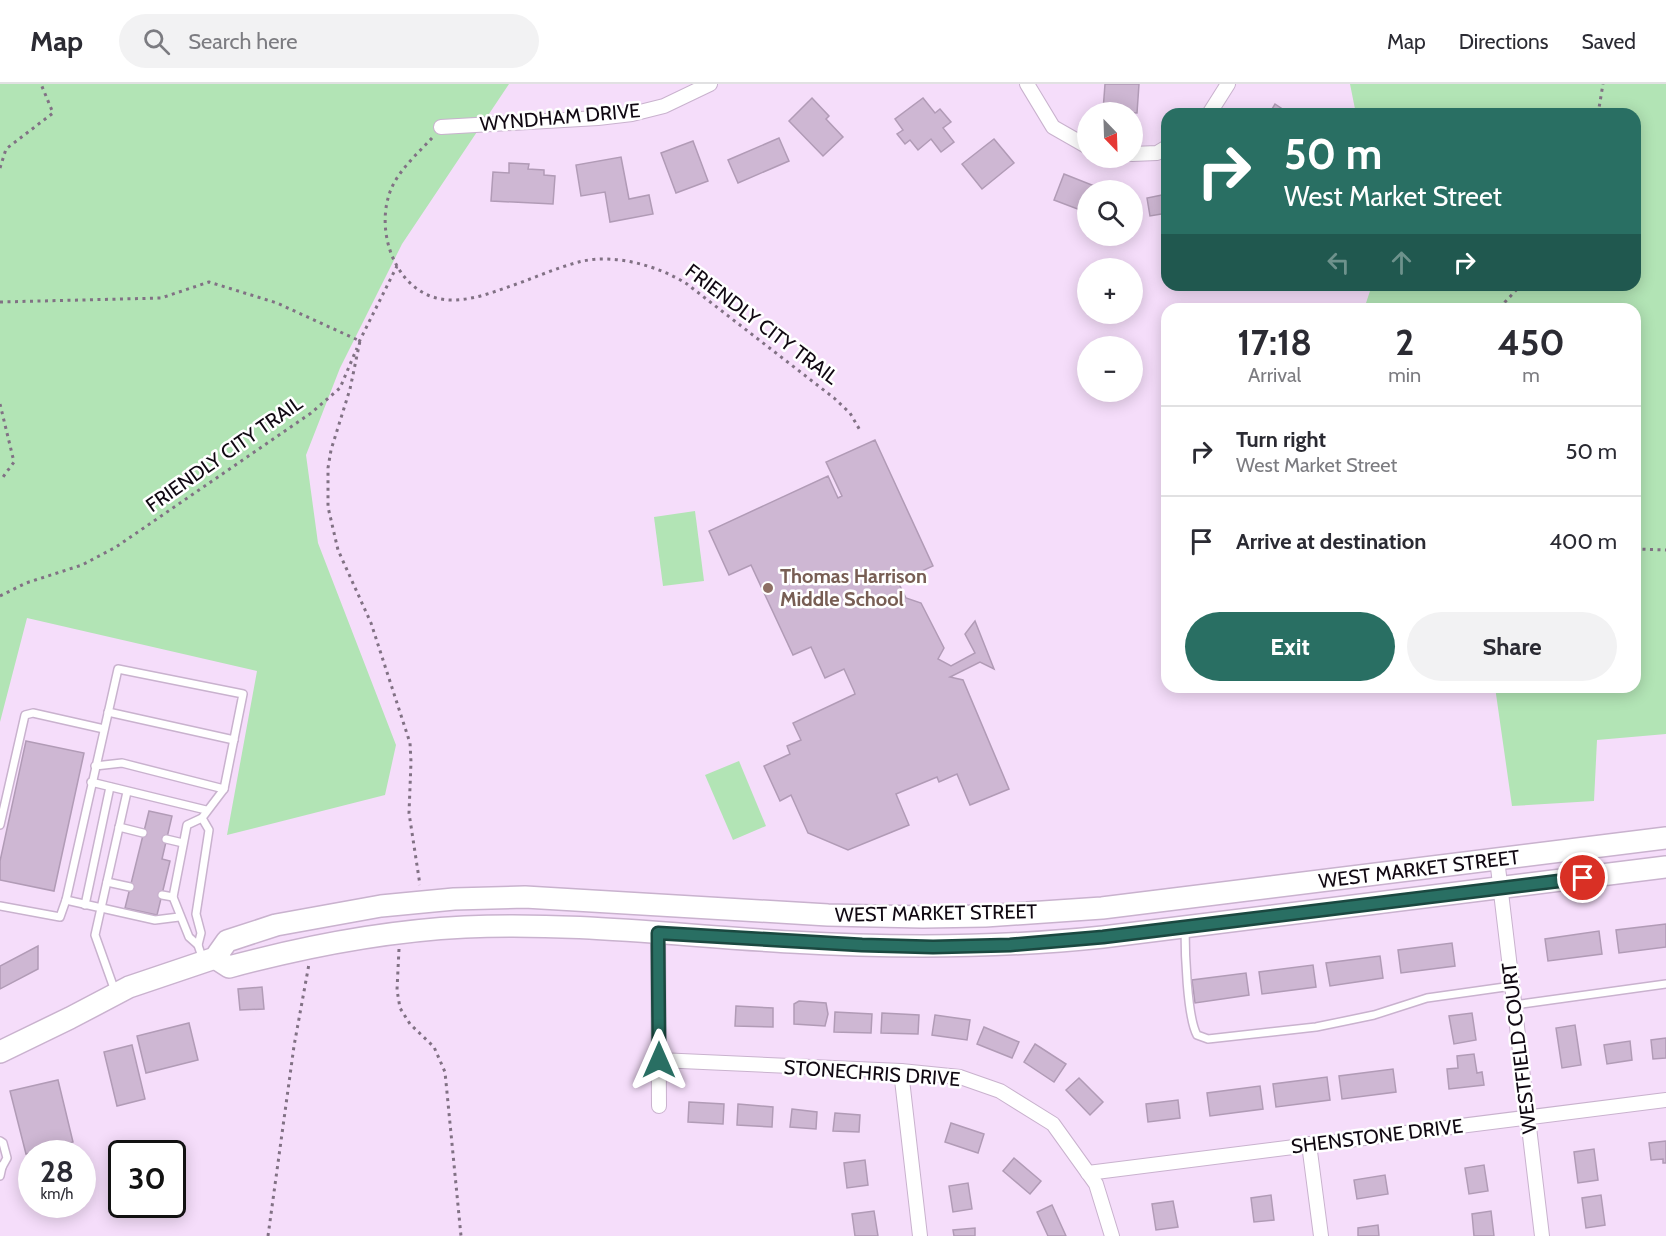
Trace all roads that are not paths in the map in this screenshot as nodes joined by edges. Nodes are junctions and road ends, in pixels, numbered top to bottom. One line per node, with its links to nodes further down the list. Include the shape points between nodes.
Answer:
1 (710, 84): 5 (street, WYNDHAM DRIVE, via 664,106 632,114)
2 (1027, 84): 6 (street, via 1053,128)
3 (1228, 84): 4 (street)
4 (1213, 108)
5 (441, 127)
6 (1077, 141)
7 (1161, 151): 8 (street)
8 (1143, 154)
9 (108, 712): 10 (lane); 11 (lane); 11 (lane, via 118,669 243,694)
10 (104, 729): 12 (lane); 19 (lane, via 33,713 25,715)
11 (234, 740): 15 (lane)
12 (95, 766): 13 (lane); 15 (lane, via 122,763)
13 (91, 782): 14 (lane); 32 (lane)
14 (110, 787): 16 (lane); 33 (lane)
15 (224, 789): 17 (lane)
16 (127, 792): 17 (lane); 20 (lane)
17 (206, 810): 18 (lane)
18 (202, 818): 24 (lane, via 187,825); 39 (lane, via 209,830 196,914)
19 (0, 825)
20 (119, 828): 21 (lane); 27 (lane)
21 (143, 833)
22 (1666, 838): 25 (main road, WEST MARKET STREET)
23 (166, 839): 24 (lane)
24 (183, 843): 31 (lane)
25 (1497, 859): 29 (street, WESTFIELD COURT); 39 (main road, WEST MARKET STREET, via 1102,908 985,916 828,915 537,897 476,897 330,914 261,929 227,941)
26 (1666, 867): 29 (main road, WEST MARKET STREET)
27 (107, 882): 28 (lane); 35 (lane)
28 (130, 888)
29 (1501, 888): 37 (main road, WEST MARKET STREET); 41 (street, WESTFIELD COURT)
30 (162, 895): 31 (lane)
31 (173, 897): 36 (lane)
32 (66, 900): 33 (lane); 34 (lane, via 60,917)
33 (85, 905): 35 (lane)
34 (0, 906)
35 (101, 910): 36 (lane, via 155,920); 42 (lane, via 95,935)
36 (179, 917): 39 (lane, via 189,937)
37 (1185, 927): 38 (main road, WEST MARKET STREET, via 1056,942 933,947); 41 (lane, via 1193,1023 1197,1035 1208,1039 1316,1027 1374,1015 1427,998)
38 (658, 933): 39 (main road, WEST MARKET STREET, via 511,926 454,928 315,946 229,967); 45 (street)
39 (206, 955): 42 (main road, WEST MARKET STREET)
40 (1666, 984): 43 (lane)
41 (1512, 986): 43 (street, WESTFIELD COURT)
42 (116, 993): 44 (main road, WEST MARKET STREET)
43 (1514, 1005): 49 (street, WESTFIELD COURT)
44 (0, 1052)
45 (659, 1060): 46 (street, STONECHRIS DRIVE); 48 (street)
46 (901, 1071): 53 (street, STONECHRIS DRIVE, via 960,1077 1000,1091 1053,1124); 55 (street)
47 (1666, 1100): 49 (street, SHENSTONE DRIVE)
48 (659, 1106)
49 (1528, 1117): 51 (street, SHENSTONE DRIVE); 58 (street, WESTFIELD COURT)
50 (0, 1141): 52 (lane, via 8,1158)
51 (1310, 1144): 53 (street, SHENSTONE DRIVE); 57 (street)
52 (1, 1166): 54 (lane)
53 (1088, 1173): 56 (street, STONECHRIS DRIVE, via 1096,1184)
54 (0, 1176)
55 (920, 1236)
56 (1112, 1236)
57 (1321, 1236)
58 (1542, 1236)

